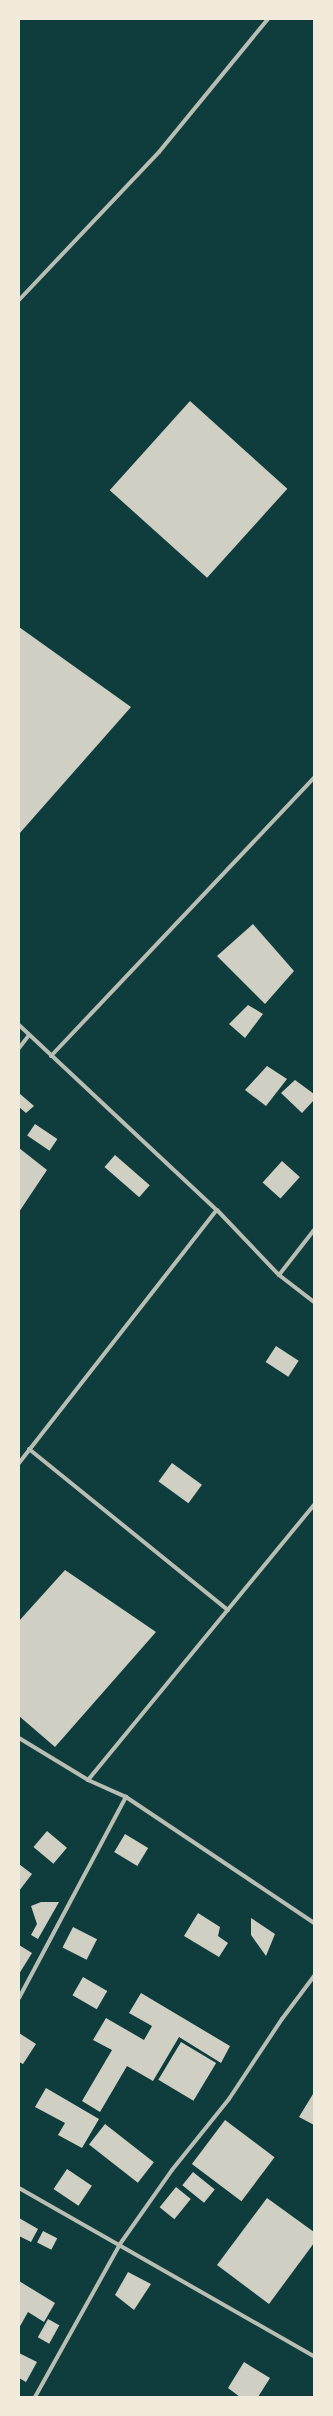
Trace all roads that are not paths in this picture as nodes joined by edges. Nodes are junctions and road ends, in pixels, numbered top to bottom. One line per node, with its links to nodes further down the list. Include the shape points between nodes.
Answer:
1 (268, 19): 2 (street, via 159,152)
2 (19, 300)
3 (314, 778): 7 (street)
4 (19, 1025): 5 (street)
5 (30, 1035): 6 (street); 7 (street)
6 (19, 1048)
7 (51, 1056): 8 (street)
8 (216, 1210): 10 (street); 12 (street)
9 (314, 1230): 10 (street)
10 (279, 1275): 11 (street)
11 (314, 1302)
12 (30, 1450): 13 (street); 15 (street)
13 (19, 1463)
14 (314, 1505): 15 (street)
15 (228, 1610): 17 (street)
16 (19, 1738): 17 (street)
17 (88, 1780): 18 (street)
18 (126, 1797): 19 (street); 21 (street)
19 (314, 1923)
20 (314, 1976): 23 (street, via 229,2099 172,2170)
21 (19, 1998)
22 (19, 2188): 23 (street)
23 (120, 2244): 24 (street); 25 (street)
24 (314, 2356)
25 (35, 2397)

